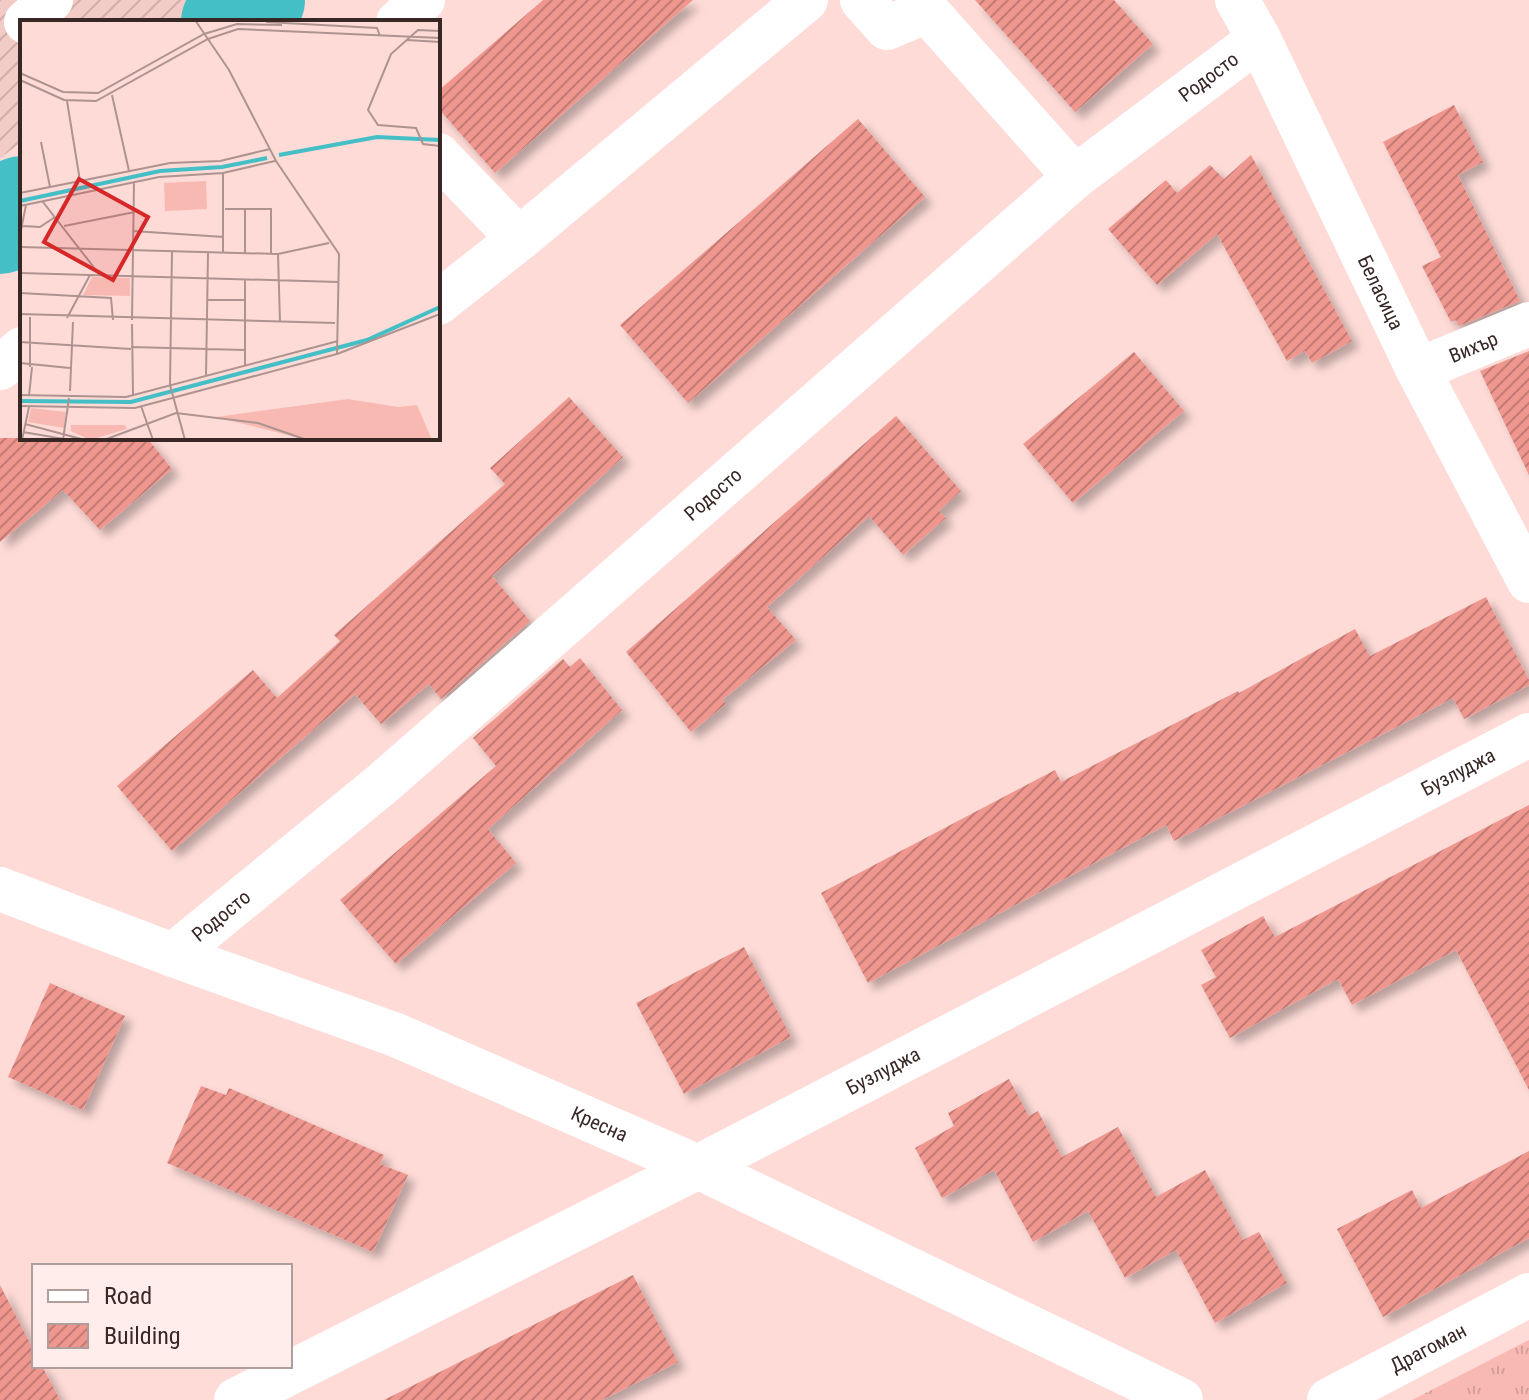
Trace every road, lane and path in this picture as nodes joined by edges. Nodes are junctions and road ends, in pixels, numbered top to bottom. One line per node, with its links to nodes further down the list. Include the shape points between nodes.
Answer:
1 (423, 0): 5 (street)
2 (806, 0): 11 (street)
3 (862, 0): 10 (street, via 887,28 927,11)
4 (1237, 0): 7 (street, Беласица)
5 (400, 20)
6 (20, 25): 8 (street)
7 (1259, 39): 10 (street, Родосто); 16 (street, Беласица)
8 (0, 45)
9 (440, 157): 11 (street)
10 (1075, 177): 20 (street, Родосто, via 382,784)
11 (519, 239): 12 (street)
12 (440, 301)
13 (1529, 324): 16 (street, Вихър)
14 (20, 351): 15 (street)
15 (0, 368)
16 (1418, 370): 17 (street, Беласица)
17 (1529, 581)
18 (1529, 735): 21 (street, Бузлуджа)
19 (0, 889): 20 (street, Кресна)
20 (173, 955): 21 (street, Кресна, via 396,1035)
21 (698, 1167): 23 (street, Бузлуджа); 24 (street, Кресна)
22 (1529, 1295): 25 (street, Драгоман)
23 (236, 1400)
24 (1181, 1400)
25 (1329, 1400)

